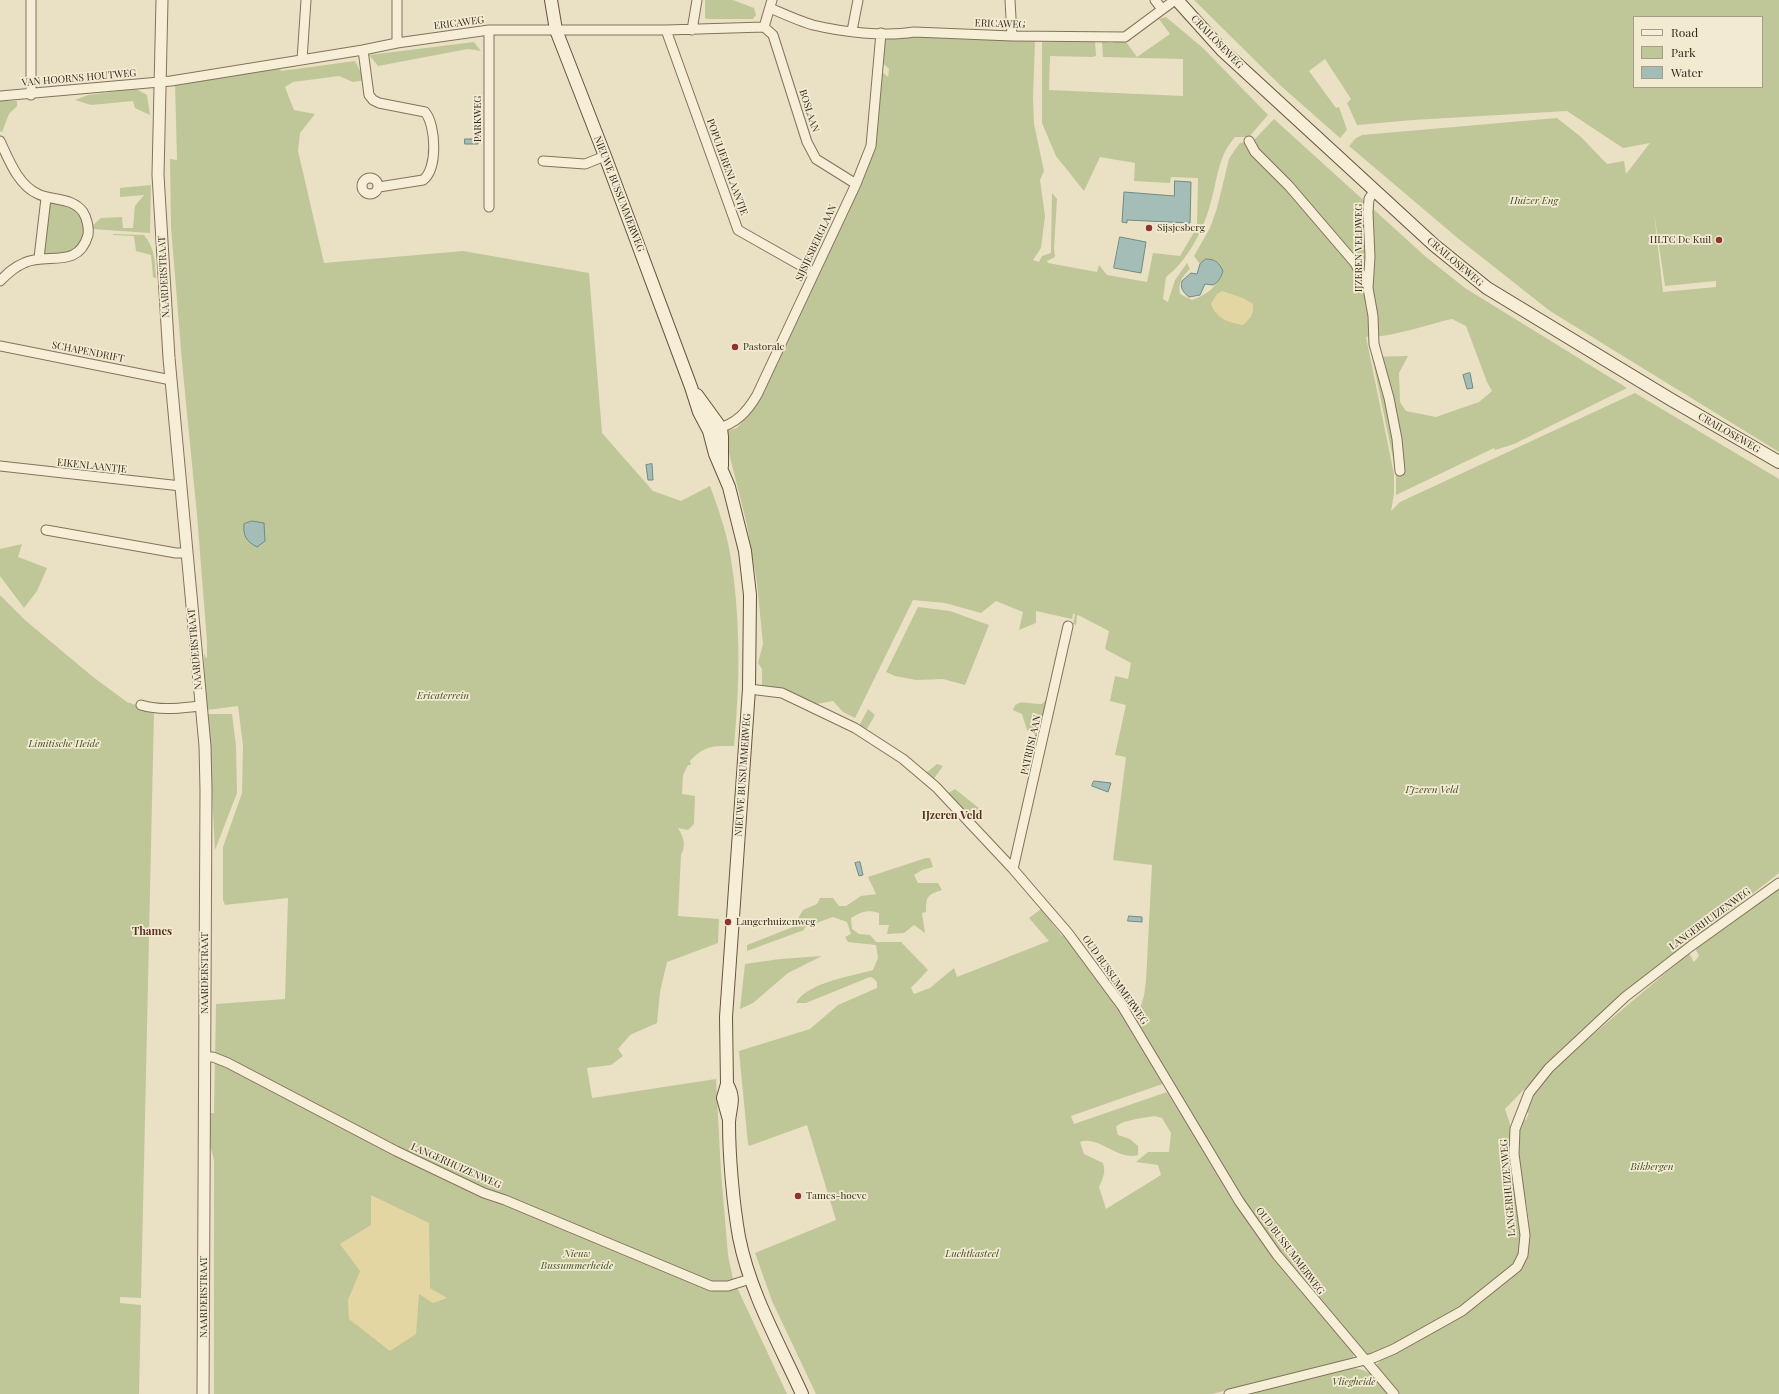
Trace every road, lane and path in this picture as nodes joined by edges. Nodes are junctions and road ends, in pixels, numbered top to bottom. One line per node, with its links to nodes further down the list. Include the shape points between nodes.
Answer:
1 (32, 0): 25 (street)
2 (162, 0): 24 (street, NAARDERSTRAAT)
3 (306, 0): 23 (street)
4 (397, 0): 21 (street)
5 (551, 0): 15 (main road, NIEUWE BUSSUMMERWEG)
6 (697, 0): 17 (street)
7 (858, 0): 18 (street)
8 (1010, 0): 20 (street)
9 (1155, 0): 12 (street)
10 (1176, 0): 12 (street, ERICAWEG); 33 (main road, CRAILOSEWEG, via 1222,50)
11 (771, 4): 13 (street); 18 (street, ERICAWEG, via 813,24)
12 (1162, 9): 20 (street, ERICAWEG, via 1125,37)
13 (764, 27): 17 (street, ERICAWEG); 31 (street, BOSLAAN, via 773,35 807,142 816,159)
14 (489, 30): 15 (street, ERICAWEG); 21 (street, ERICAWEG); 35 (street, PARKWEG)
15 (556, 30): 16 (street, ERICAWEG); 29 (main road, NIEUWE BUSSUMMERWEG)
16 (666, 30): 17 (street, ERICAWEG); 37 (street, POPULIERENLAANTJE, via 738,230)
17 (692, 30)
18 (852, 31): 19 (street, ERICAWEG)
19 (881, 34): 20 (street, ERICAWEG, via 914,32); 31 (street, SIJSJESBERGLAAN, via 871,146)
20 (1012, 36)
21 (397, 42): 22 (street, ERICAWEG)
22 (363, 50): 23 (street, ERICAWEG); 32 (street, via 369,95 379,103 425,112 429,117 434,144 430,171 423,180)
23 (302, 60): 24 (street, ERICAWEG)
24 (160, 82): 25 (street, VAN HOORNS HOUTWEG); 41 (street, NAARDERSTRAAT, via 158,175)
25 (31, 95): 26 (street, VAN HOORNS HOUTWEG)
26 (0, 96)
27 (0, 141): 34 (street, via 21,180 36,194)
28 (1249, 141): 39 (street, via 1255,152 1289,186 1355,263)
29 (605, 156): 30 (street, via 585,164); 42 (main road, NIEUWE BUSSUMMERWEG, via 662,322 691,387)
30 (543, 161)
31 (856, 184): 37 (street, SIJSJESBERGLAAN)
32 (379, 187)
33 (1374, 191): 39 (street, IJZEREN VELDWEG, via 1369,200 1368,212); 43 (main road, CRAILOSEWEG, via 1487,288)
34 (46, 198): 36 (street); 36 (street, via 63,200 75,205 83,212 88,223 88,231 86,242 70,257)
35 (489, 207)
36 (39, 258): 38 (street, via 9,271)
37 (814, 273): 42 (street, SIJSJESBERGLAAN, via 754,401 739,418)
38 (0, 281)
39 (1368, 288): 45 (street, IJZEREN VELDWEG, via 1374,344 1390,398)
40 (0, 346): 41 (street, SCHAPENDRIFT)
41 (171, 380): 46 (street, NAARDERSTRAAT)
42 (715, 429): 50 (main road, NIEUWE BUSSUMMERWEG, via 722,437 722,470 745,551 750,595)
43 (1779, 462)
44 (0, 466): 46 (street, EIKENLAANTJE)
45 (1400, 471)
46 (181, 486): 48 (street, NAARDERSTRAAT)
47 (46, 530): 48 (street)
48 (187, 553): 52 (street, NAARDERSTRAAT)
49 (1068, 626): 53 (street, PATRIJSLAAN)
50 (750, 689): 53 (street, OUD BUSSUMMERWEG, via 782,693 855,728 903,759 936,788); 56 (main road, NIEUWE BUSSUMMERWEG, via 726,1030 727,1084 732,1100 729,1120 733,1188 739,1236)
51 (141, 704): 52 (street, via 151,708 169,709)
52 (200, 706): 55 (street, NAARDERSTRAAT, via 205,746 206,790)
53 (1013, 869): 57 (street, OUD BUSSUMMERWEG, via 1068,933 1122,1006 1239,1201 1277,1255)
54 (1779, 883): 57 (street, LANGERHUIZENWEG, via 1625,997 1549,1068 1529,1093 1514,1129 1514,1154 1525,1235 1523,1256 1517,1267 1462,1311 1394,1349)
55 (205, 1057): 56 (street, LANGERHUIZENWEG, via 228,1063 396,1151 484,1193 682,1275 711,1286 728,1286); 58 (street, NAARDERSTRAAT)
56 (750, 1279): 59 (main road, NIEUWE BUSSUMMERWEG)
57 (1365, 1360): 60 (street, LANGERHUIZENWEG); 61 (street, OUD BUSSUMMERWEG)
58 (203, 1394)
59 (802, 1394)
60 (1229, 1394)
61 (1394, 1394)

